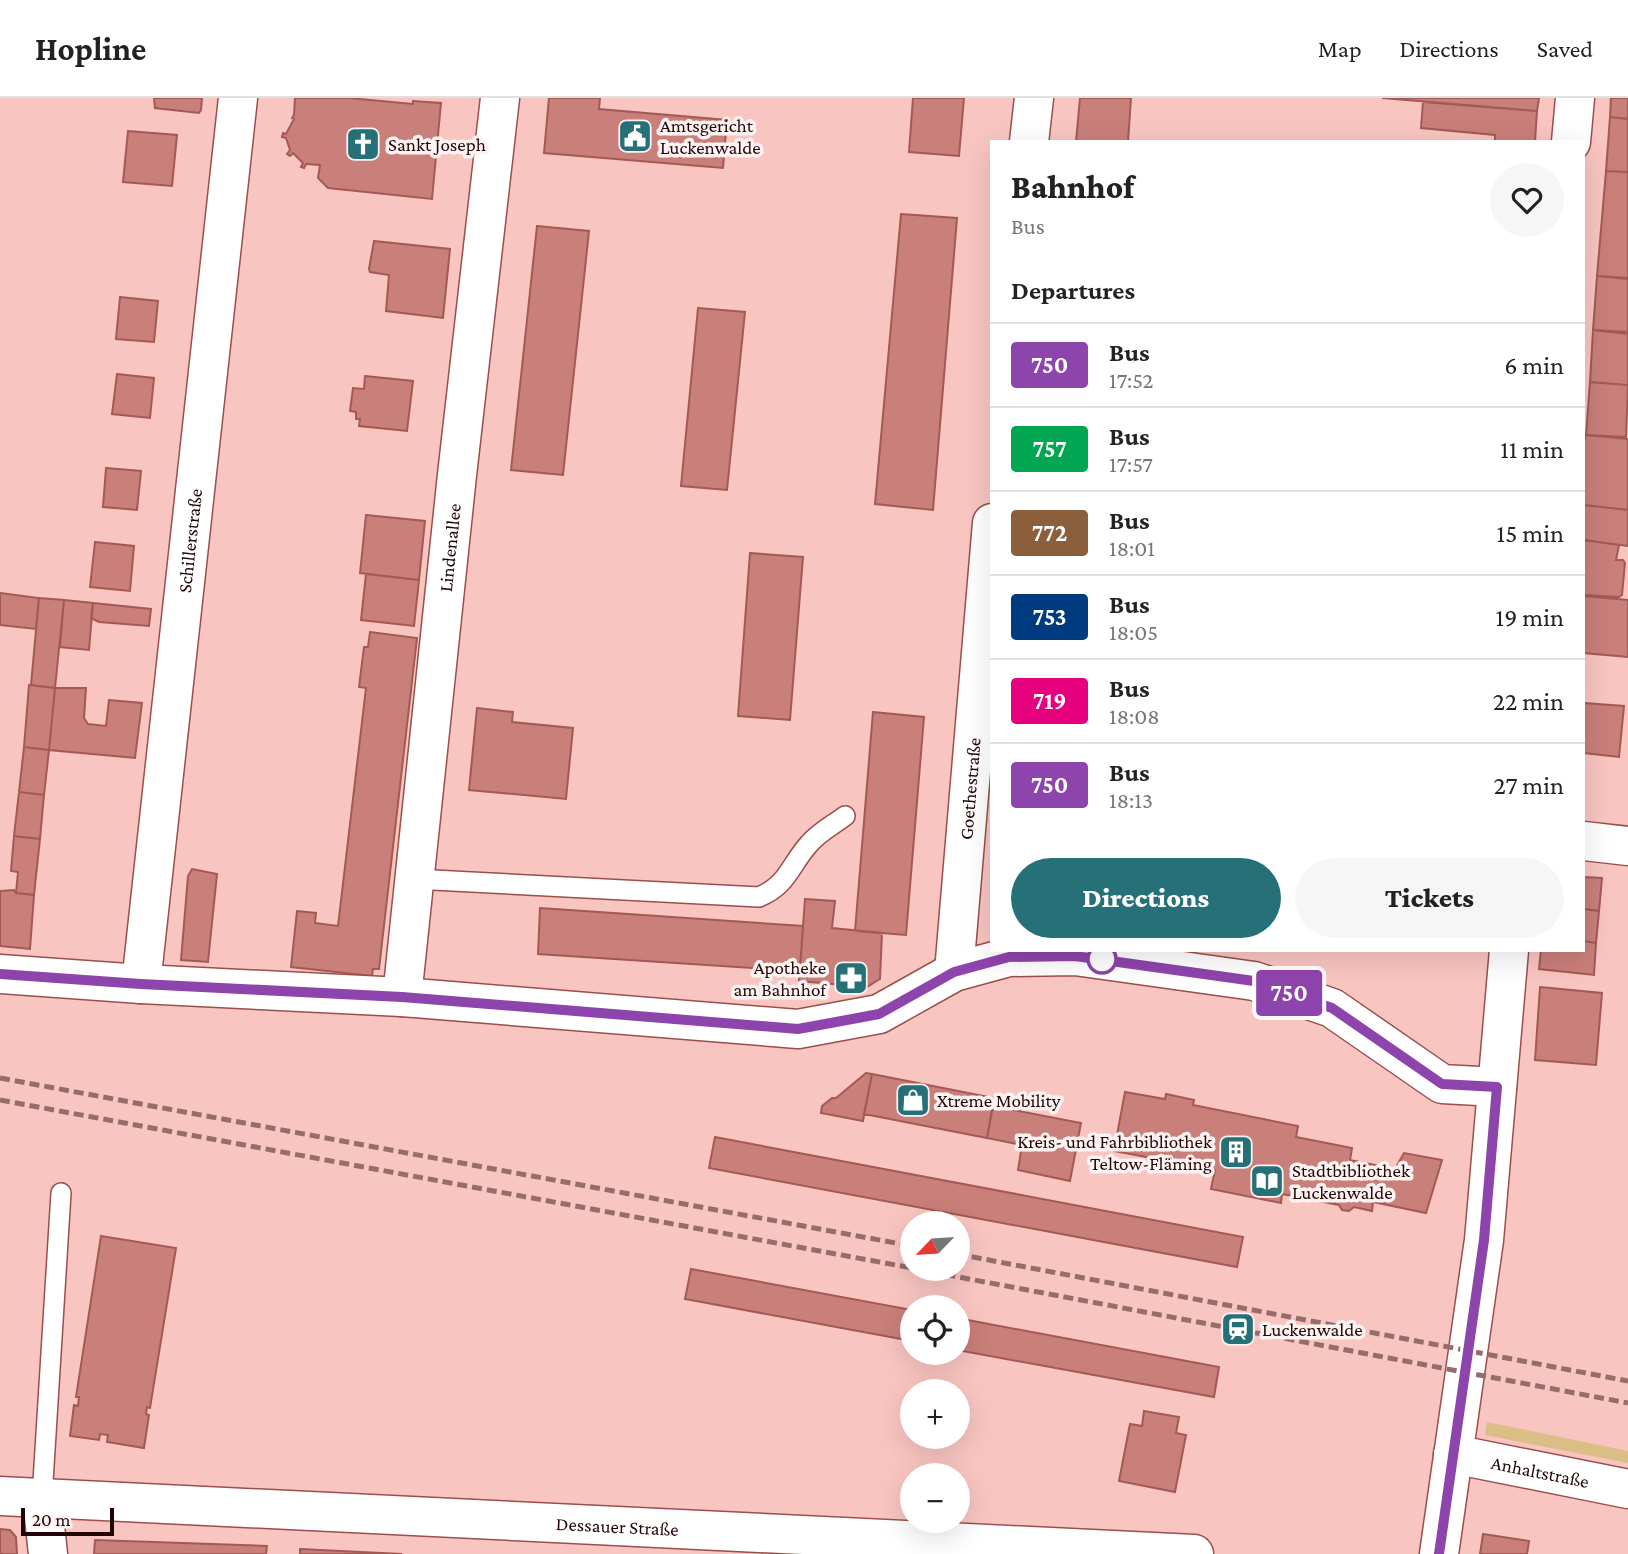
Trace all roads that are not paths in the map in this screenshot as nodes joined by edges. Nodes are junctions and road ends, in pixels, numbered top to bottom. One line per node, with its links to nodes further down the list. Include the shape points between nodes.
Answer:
1 (238, 98): 15 (street, Schillerstraße)
2 (500, 98): 11 (street, Lindenallee)
3 (1034, 98): 5 (street)
4 (1575, 98): 6 (street)
5 (1029, 140)
6 (1572, 140)
7 (990, 547): 13 (street, Goethestraße)
8 (845, 816): 11 (lane, via 809,844 772,892 759,897)
9 (1585, 841): 10 (street)
10 (1628, 846)
11 (414, 879): 16 (street, Lindenallee)
12 (1508, 952): 17 (street)
13 (954, 972): 16 (street, via 879,1014 798,1029); 17 (street, via 1009,957 1075,956 1254,981 1332,1008 1442,1084)
14 (0, 974): 15 (street)
15 (141, 984): 16 (street)
16 (402, 997)
17 (1497, 1087): 19 (street, via 1484,1240)
18 (61, 1193): 22 (lane)
19 (1453, 1454): 20 (street, Anhaltstraße); 25 (street)
20 (1628, 1489)
21 (0, 1496): 22 (street, Dessauer Straße)
22 (42, 1498): 23 (street); 24 (street, Dessauer Straße)
23 (48, 1554)
24 (1194, 1554)
25 (1439, 1554)

